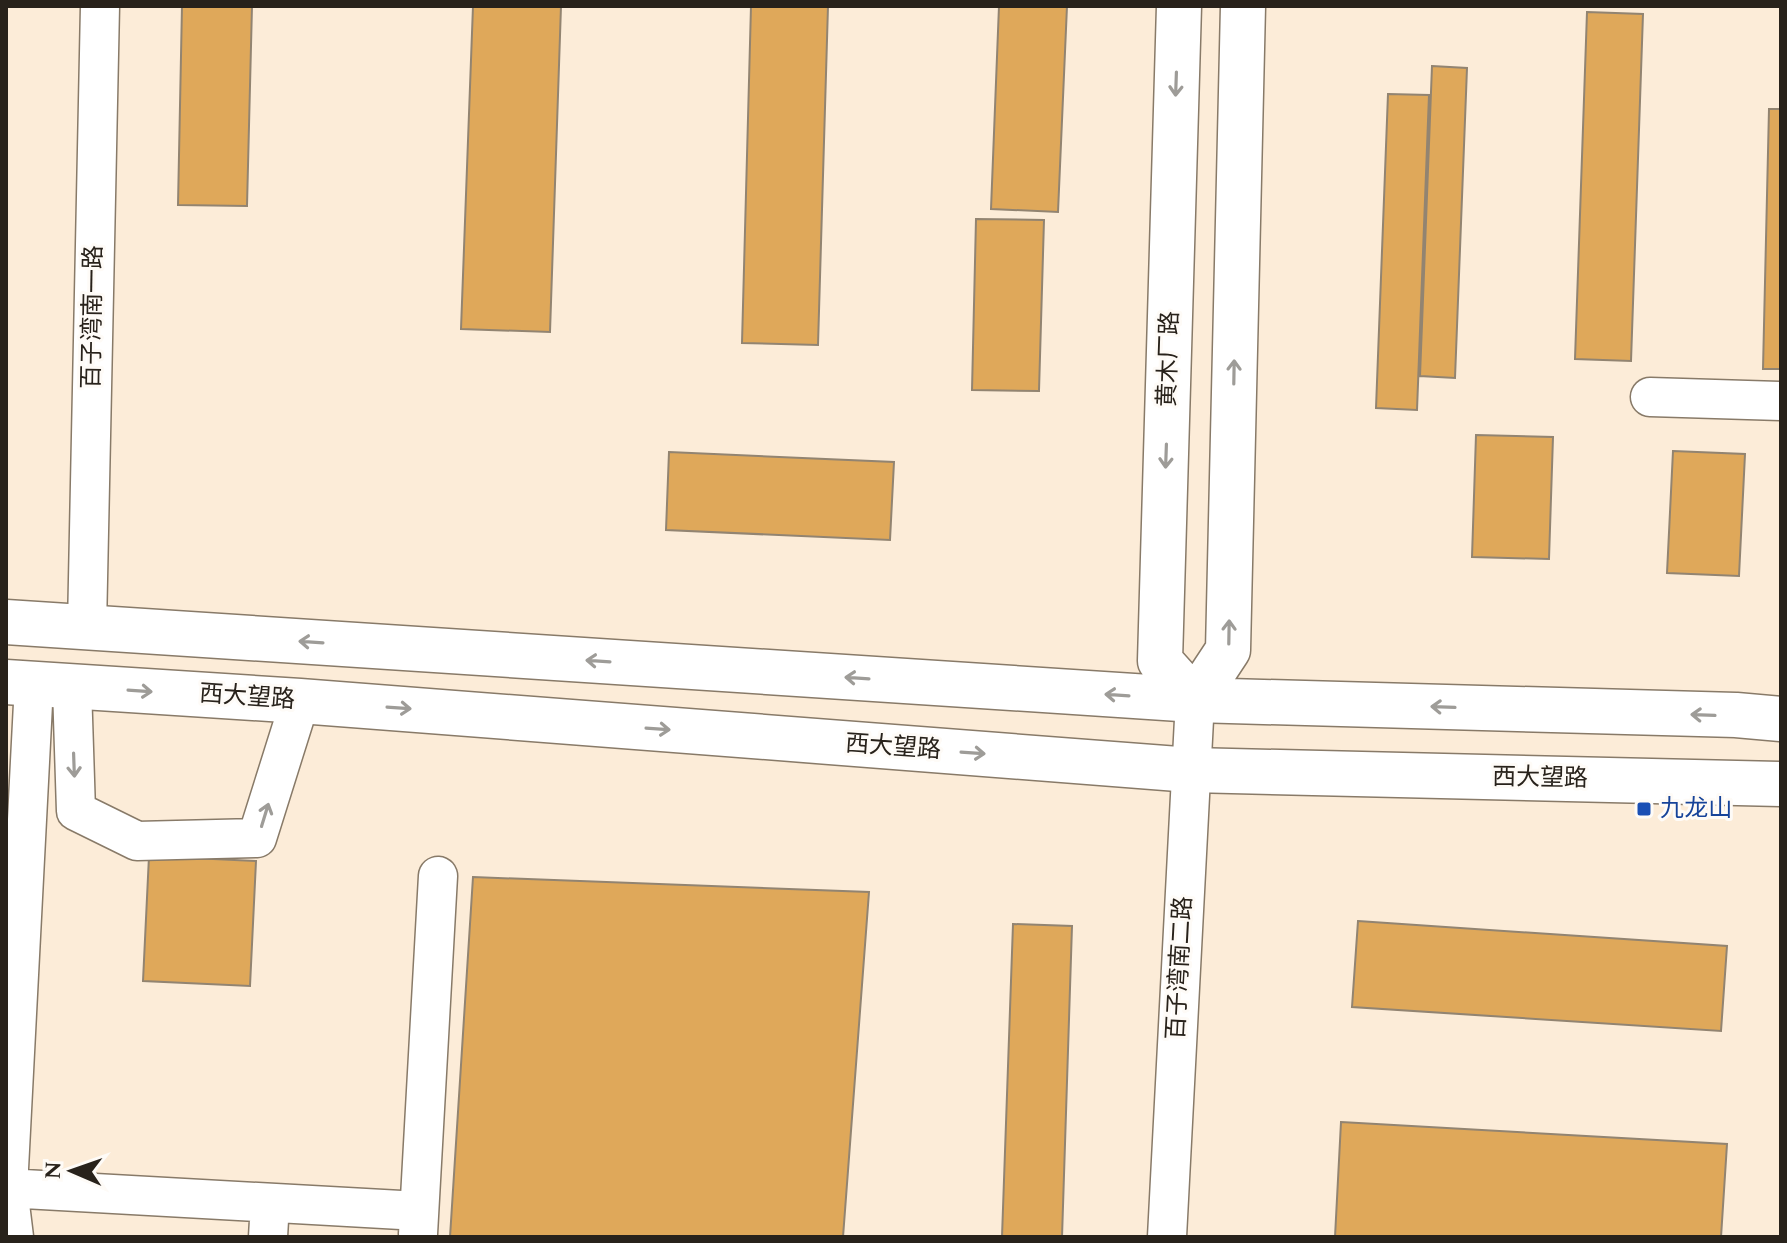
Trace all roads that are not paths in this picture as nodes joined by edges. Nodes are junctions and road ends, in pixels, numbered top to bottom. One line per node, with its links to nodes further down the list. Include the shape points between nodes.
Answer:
1 (100, 6): 7 (street, 百子湾南一路)
2 (1179, 6): 9 (main road, 黄木厂路, one-way to 9, via 1160,661)
3 (1243, 6): 9 (main road, one-way to 3, via 1228,650)
4 (1650, 397): 5 (street)
5 (1781, 401)
6 (6, 622): 7 (main road)
7 (87, 627): 9 (main road, one-way to 7)
8 (37, 684): 10 (main road, 西大望路, one-way to 10); 10 (street, one-way to 10, via 76,811 137,841 257,838); 15 (street)
9 (1195, 700): 11 (main road, one-way to 9); 12 (street, 百子湾南二路)
10 (300, 701): 12 (main road, 西大望路, one-way to 12)
11 (1781, 719)
12 (1191, 770): 13 (main road, 西大望路); 19 (street, 百子湾南二路)
13 (1781, 784)
14 (438, 876): 17 (street)
15 (7, 1188): 16 (street); 18 (street)
16 (269, 1220): 17 (street)
17 (419, 1224)
18 (14, 1237)
19 (1167, 1237)

